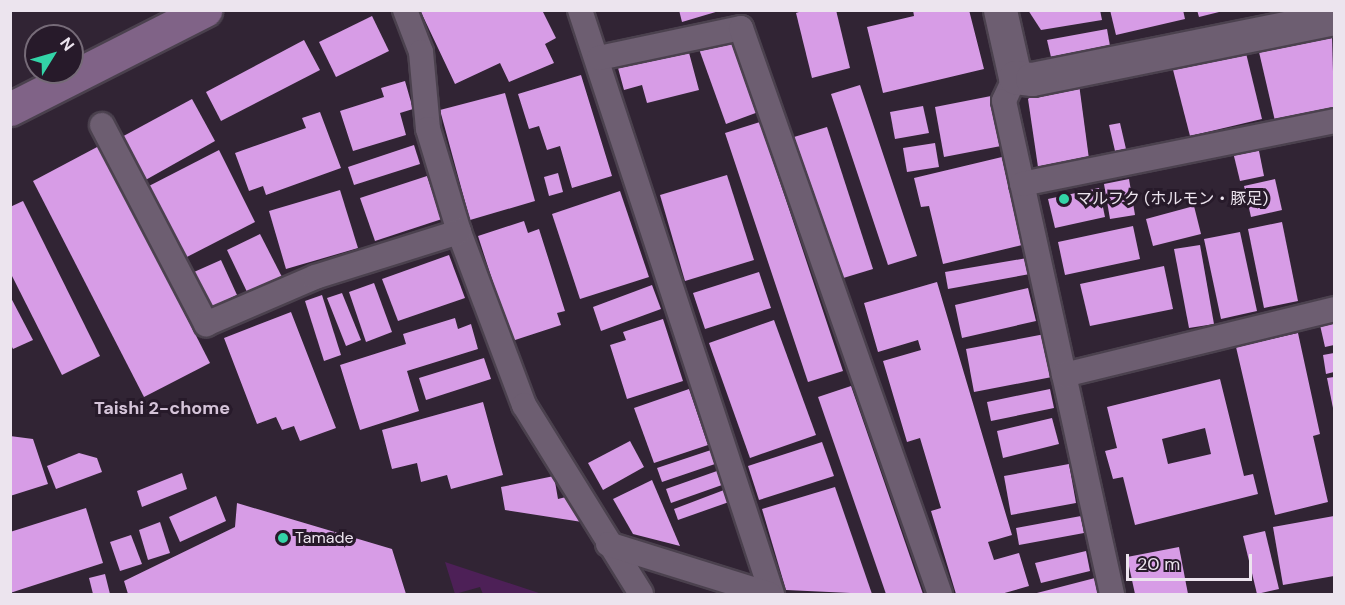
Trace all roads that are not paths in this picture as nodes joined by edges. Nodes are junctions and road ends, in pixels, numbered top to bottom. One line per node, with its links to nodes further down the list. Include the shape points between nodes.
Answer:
1 (205, 10): 9 (street)
2 (405, 10): 13 (lane, via 421,52 428,129)
3 (580, 10): 7 (lane)
4 (1000, 10): 8 (street)
5 (1335, 18): 6 (street)
6 (1275, 20): 8 (street, via 1032,79)
7 (599, 58): 18 (lane); 19 (lane, via 741,28)
8 (1015, 77): 12 (lane, via 1004,101)
9 (10, 109)
10 (1335, 121): 12 (lane)
11 (102, 125): 13 (lane, via 206,324 315,277)
12 (1022, 184): 15 (lane)
13 (459, 232): 16 (lane, via 524,405)
14 (1335, 309): 15 (lane)
15 (1064, 375): 20 (lane)
16 (608, 544): 17 (lane); 18 (lane)
17 (641, 594)
18 (771, 594)
19 (940, 594)
20 (1112, 594)

